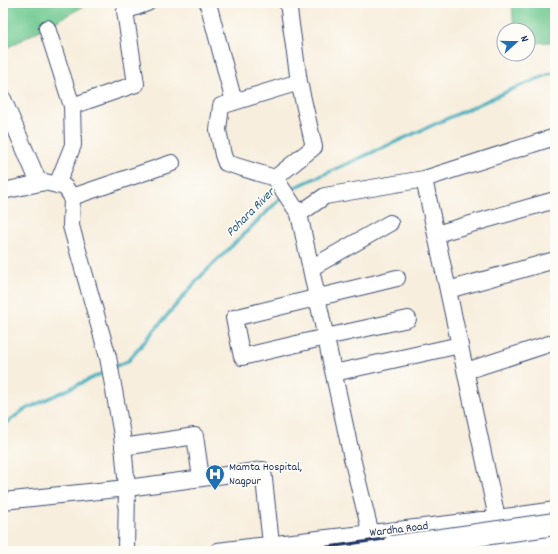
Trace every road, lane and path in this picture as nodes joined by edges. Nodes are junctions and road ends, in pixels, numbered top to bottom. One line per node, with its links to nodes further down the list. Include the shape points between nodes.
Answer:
1 (147, 3): 8 (street, via 125,11 136,84)
2 (208, 3): 7 (street)
3 (288, 3): 5 (street)
4 (47, 28): 8 (street)
5 (299, 82): 7 (street); 14 (street, via 314,147)
6 (3, 99): 12 (street)
7 (234, 102): 14 (street, via 222,106 218,130 226,163)
8 (72, 106): 13 (street, via 73,145)
9 (555, 137): 11 (street)
10 (172, 162): 16 (street)
11 (424, 179): 18 (street, via 326,196); 20 (street)
12 (39, 183): 13 (street); 15 (street)
13 (57, 185): 16 (street, via 65,187)
14 (282, 188): 18 (street)
15 (3, 191)
16 (72, 197): 32 (street, via 71,226 108,357)
17 (555, 200): 20 (street)
18 (299, 214): 22 (street)
19 (390, 223): 22 (street)
20 (436, 234): 24 (street)
21 (555, 260): 24 (street)
22 (311, 268): 25 (street)
23 (397, 278): 25 (street)
24 (448, 290): 29 (street)
25 (317, 297): 27 (street); 27 (street, via 234,318 242,357)
26 (408, 319): 27 (street)
27 (326, 337): 31 (street)
28 (555, 342): 30 (street)
29 (460, 345): 30 (street); 31 (street)
30 (466, 371): 37 (street)
31 (334, 373): 41 (street)
32 (123, 447): 33 (street, via 194,436); 34 (street)
33 (201, 478): 34 (street); 42 (street, via 263,470)
34 (127, 488): 35 (street); 44 (street)
35 (3, 501)
36 (555, 510): 37 (street, Wardha Road)
37 (497, 518): 39 (street, Wardha Road)
38 (555, 524): 43 (highway, bridge)
39 (406, 530): 41 (street, Wardha Road); 43 (street)
40 (555, 539): 46 (highway)
41 (367, 542): 42 (street, Wardha Road); 43 (highway)
42 (271, 544): 45 (street, Wardha Road)
43 (401, 549)
44 (126, 551)
45 (218, 551)
46 (460, 551)

